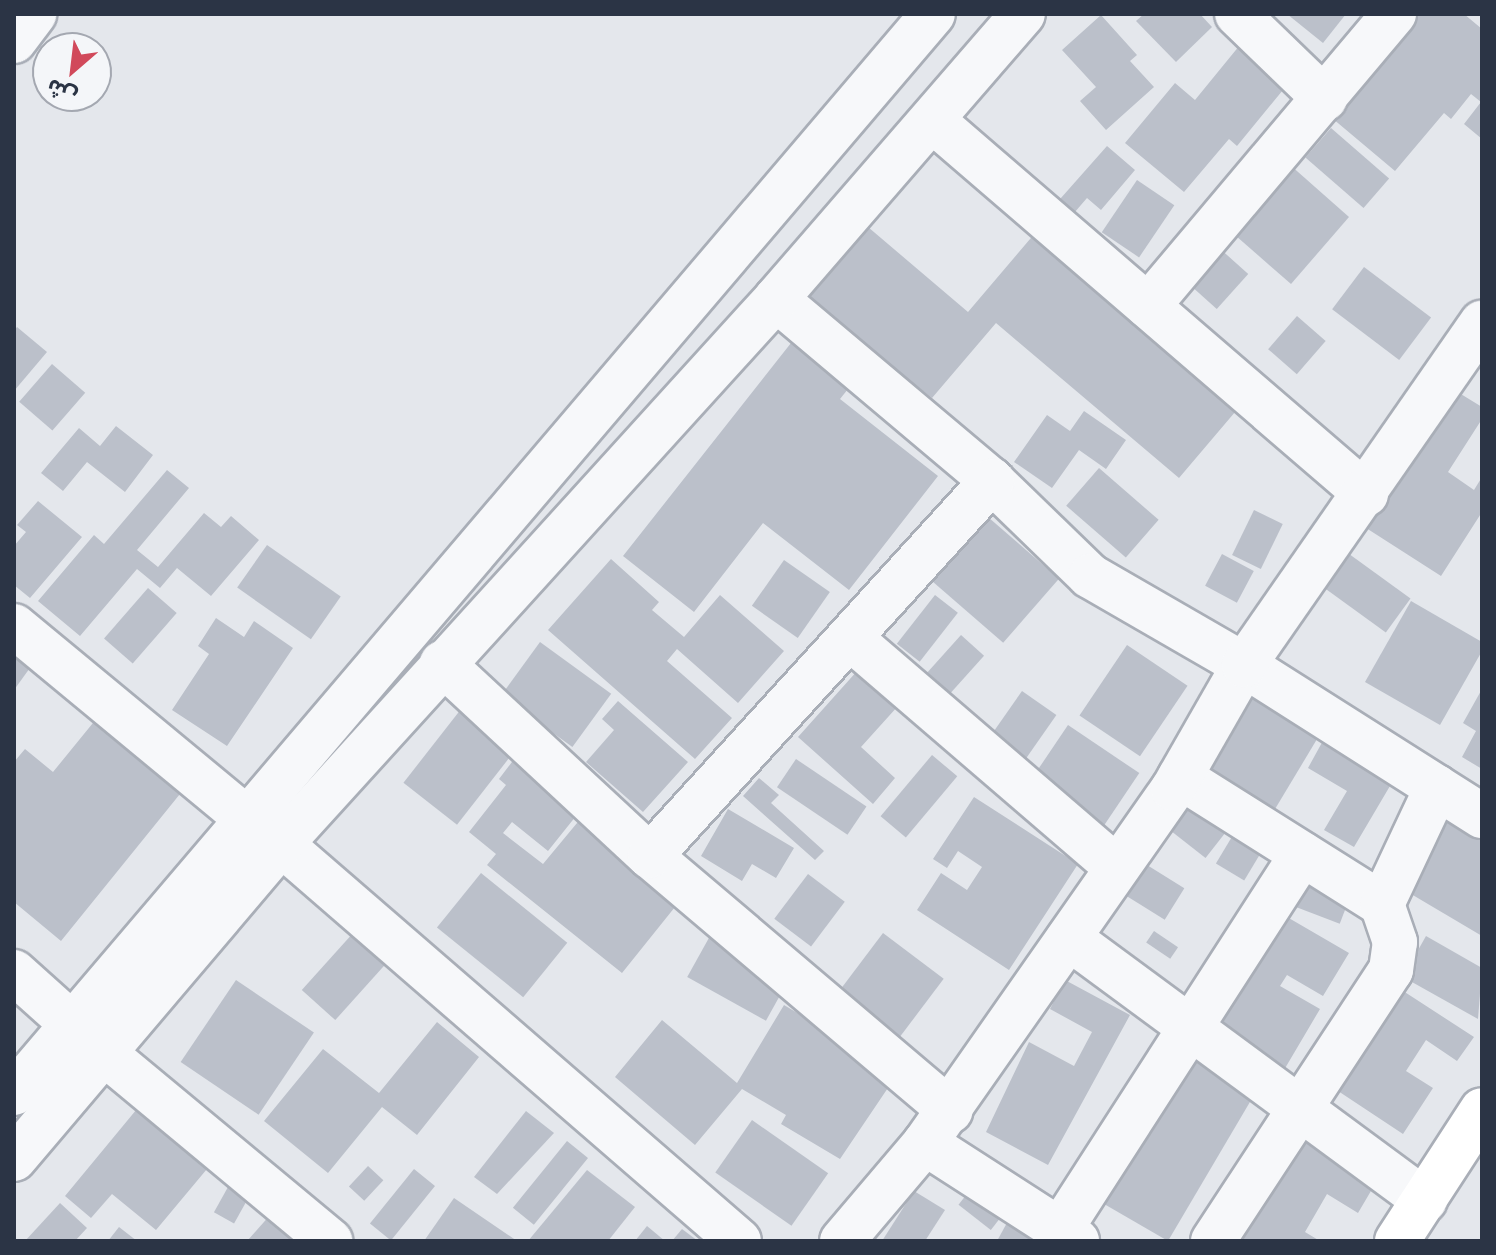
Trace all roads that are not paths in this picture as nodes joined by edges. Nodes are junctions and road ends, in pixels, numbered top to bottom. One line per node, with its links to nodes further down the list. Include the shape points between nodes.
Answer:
1 (34, 14): 6 (street)
2 (933, 14): 21 (street)
3 (1023, 14): 8 (street)
4 (1237, 14): 7 (street)
5 (1394, 14): 7 (street)
6 (14, 41)
7 (1325, 99): 10 (street)
8 (932, 120): 9 (street); 10 (street)
9 (776, 299): 12 (street); 16 (street)
10 (1148, 306): 13 (street)
11 (1482, 323): 13 (street)
12 (992, 481): 15 (street); 17 (street, via 1090,576)
13 (1366, 494): 17 (street)
14 (14, 626): 21 (street)
15 (850, 638): 24 (street); 25 (street)
16 (442, 663): 22 (street); 24 (street)
17 (1244, 665): 18 (street); 19 (street)
18 (1180, 777): 23 (street); 25 (street)
19 (1437, 787): 20 (street); 26 (street)
20 (1482, 816)
21 (245, 817): 29 (street)
22 (281, 844): 31 (street); 40 (street)
23 (1302, 854): 26 (street); 30 (street)
24 (650, 856): 35 (street)
25 (1117, 868): 27 (street)
26 (1382, 904): 33 (street, via 1395,942 1391,970)
27 (1069, 938): 30 (street); 35 (street)
28 (14, 972): 29 (street)
29 (72, 1024): 32 (street)
30 (1188, 1026): 33 (street); 38 (street)
31 (105, 1054): 36 (street); 39 (street)
32 (14, 1093)
33 (1300, 1108): 37 (street); 42 (street)
34 (1482, 1110): 37 (street)
35 (938, 1127): 38 (street); 41 (street)
36 (14, 1159)
37 (1425, 1200): 43 (street)
38 (1069, 1236)
39 (330, 1241)
40 (739, 1241)
41 (842, 1241)
42 (1213, 1241)
43 (1397, 1241)

